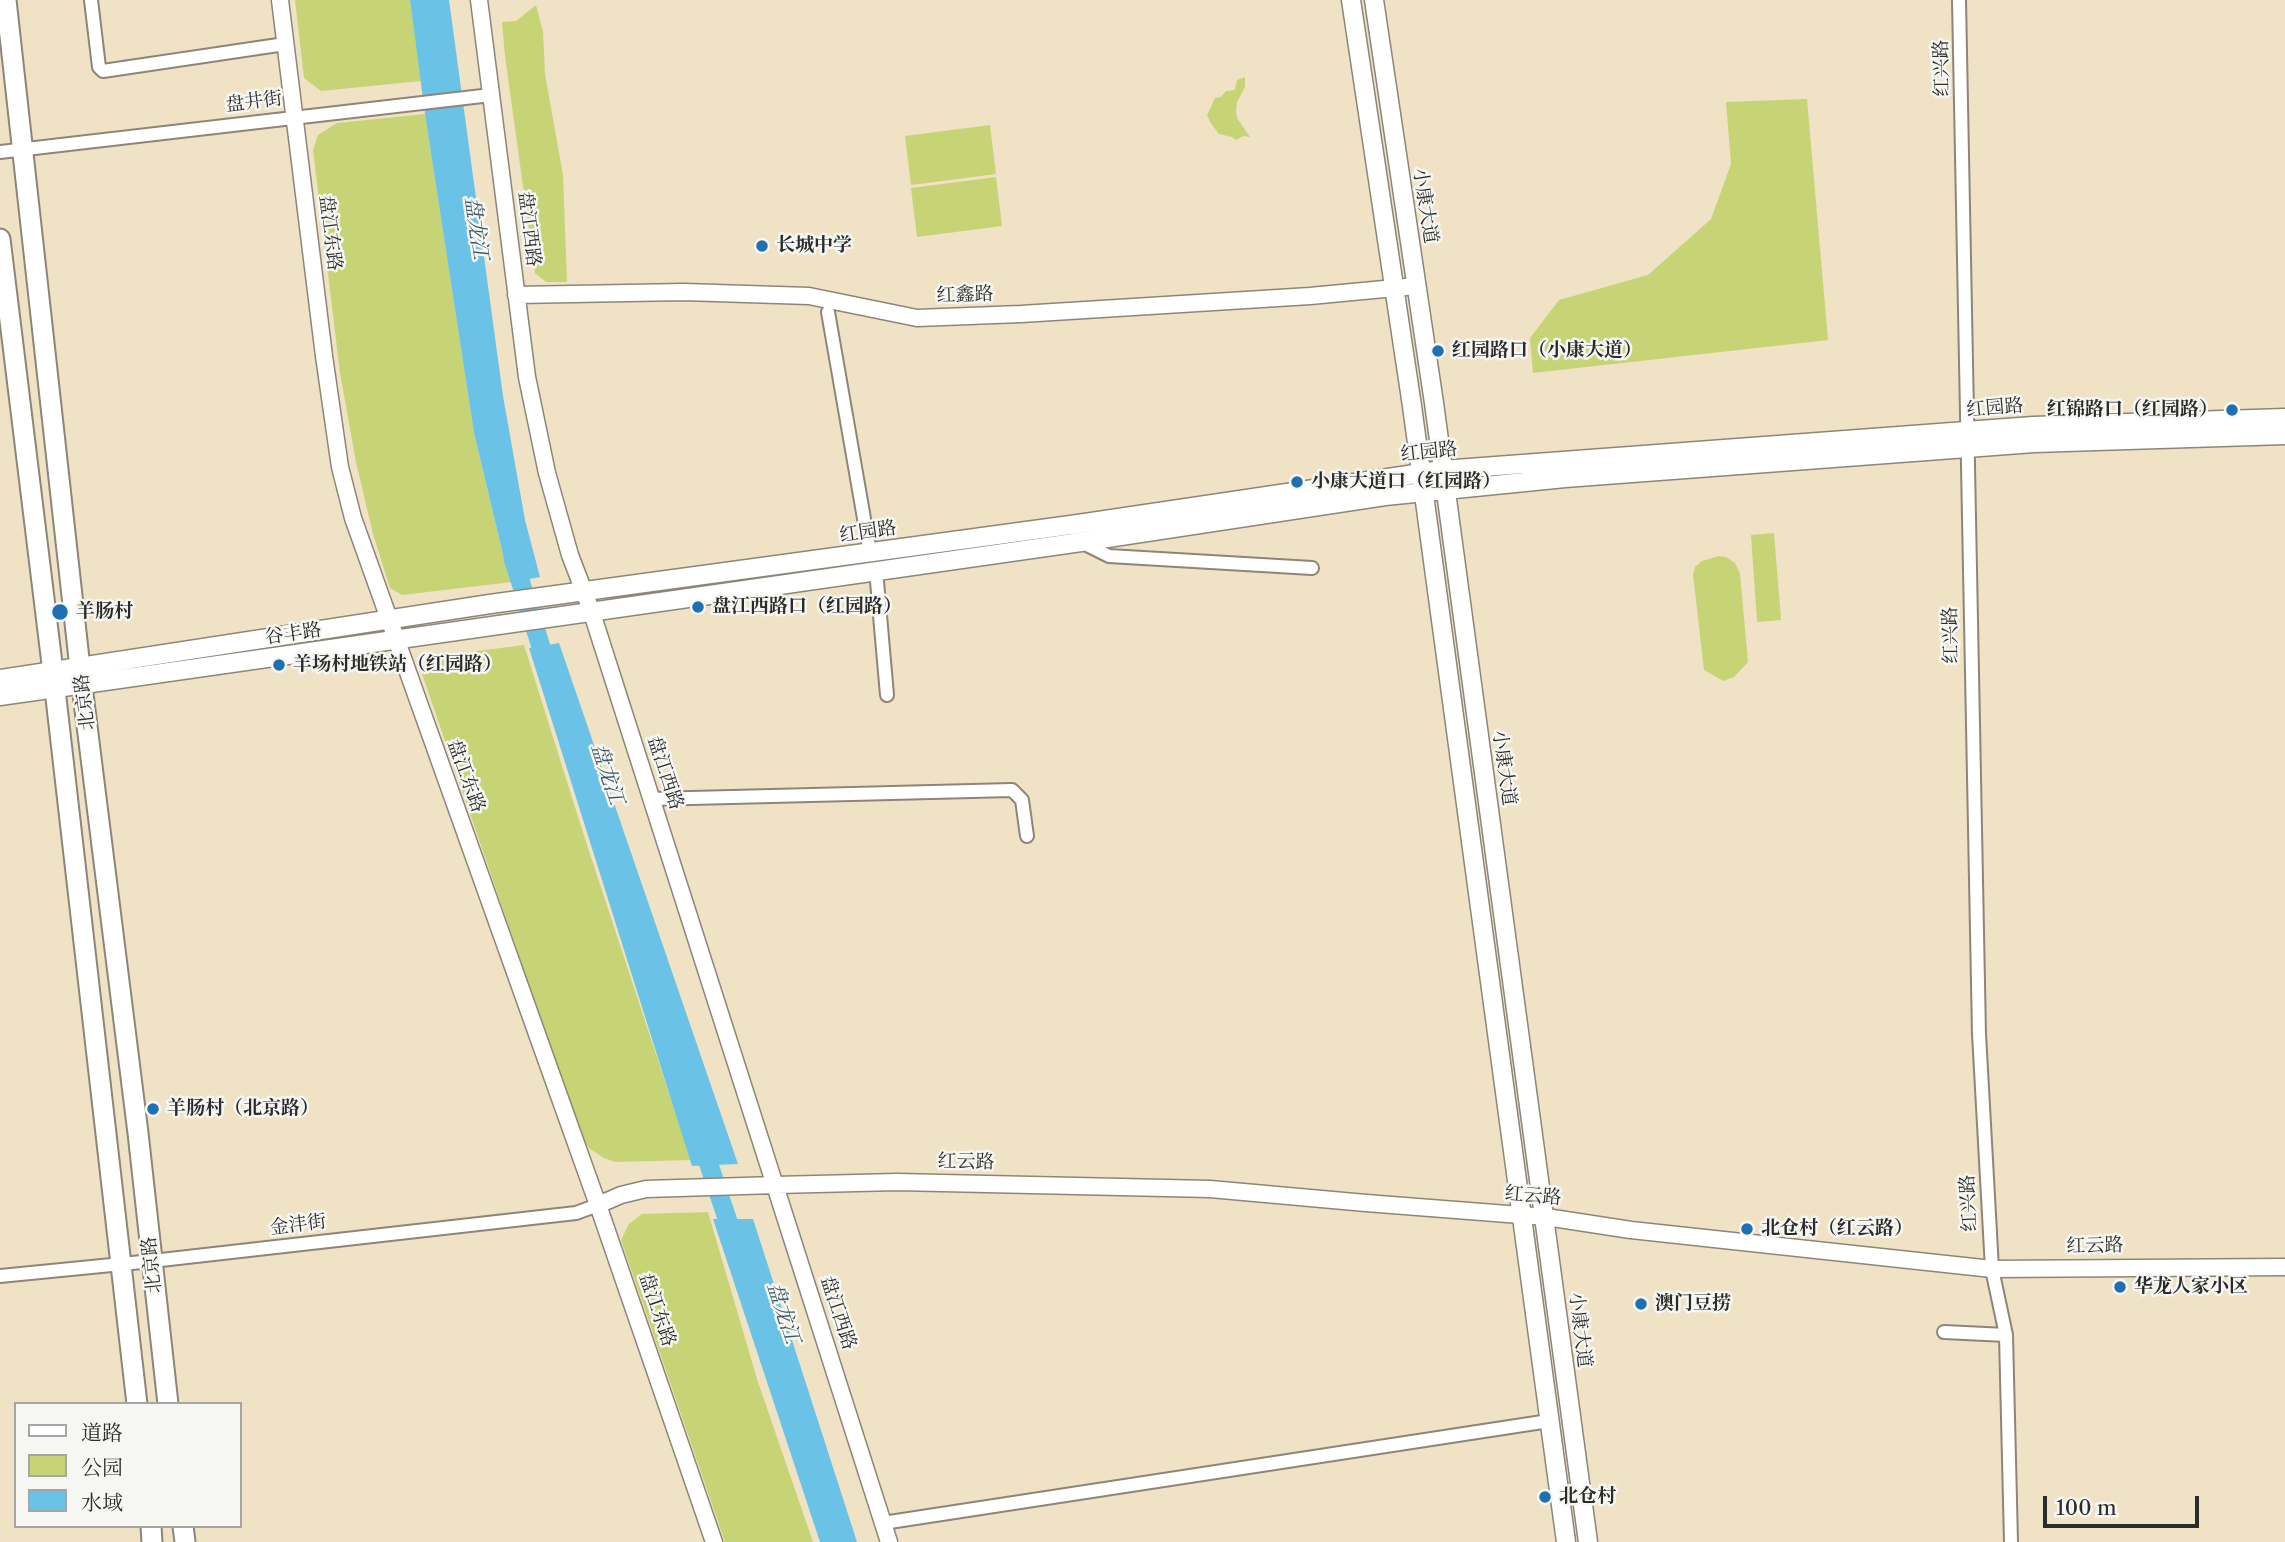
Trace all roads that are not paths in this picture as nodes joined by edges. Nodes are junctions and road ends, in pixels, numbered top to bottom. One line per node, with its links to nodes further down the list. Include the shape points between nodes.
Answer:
1 (6, 0): 11 (main road, 北京路)
2 (91, 0): 8 (street, via 103,71)
3 (280, 0): 8 (street, 盘江东路)
4 (479, 0): 9 (street, 盘江西路)
5 (1352, 0): 15 (main road)
6 (1374, 0): 14 (main road, 小康大道)
7 (1959, 0): 20 (street, 红兴路)
8 (285, 44): 10 (street, 盘江东路)
9 (484, 96): 10 (street, 盘井街); 16 (street, 盘江西路)
10 (295, 117): 11 (street, 盘井街); 30 (street, 盘江东路, via 341,467 353,518)
11 (22, 150): 12 (street, 盘井街); 32 (main road, 北京路)
12 (0, 152)
13 (0, 239): 34 (main road, 北京路)
14 (1416, 286): 15 (street, 红鑫路); 21 (main road, 小康大道)
15 (1394, 290): 16 (street, 红鑫路, via 917,318 809,296 684,292); 22 (main road)
16 (516, 295): 28 (street, 盘江西路, via 547,473)
17 (828, 312): 26 (street)
18 (2285, 418): 20 (main road, 红园路, via 2033,426)
19 (2285, 435): 20 (main road, 红园路, via 2034,443)
20 (1966, 440): 21 (main road, 红园路); 23 (main road, 红园路); 46 (street, 红兴路, via 1979,1034)
21 (1442, 470): 22 (main road, 红园路); 23 (main road, 小康大道)
22 (1420, 472): 24 (main road); 26 (main road, 红园路, via 1078,524)
23 (1445, 489): 24 (main road, 红园路); 42 (main road, 小康大道)
24 (1423, 493): 25 (main road, 红园路); 41 (main road)
25 (1081, 542): 26 (main road, 红园路); 27 (street, via 1109,556)
26 (873, 561): 28 (main road, 红园路); 29 (main road, 红园路); 35 (street)
27 (1312, 568)
28 (585, 592): 29 (street, 盘江西路); 30 (main road, 谷丰路)
29 (591, 610): 31 (main road, 谷丰路); 37 (street, 盘江西路)
30 (388, 620): 31 (street, 盘江东路); 32 (main road, 谷丰路)
31 (395, 639): 32 (main road, 谷丰路); 40 (street, 盘江东路)
32 (82, 677): 34 (main road, 谷丰路); 43 (main road, 北京路)
33 (0, 679): 34 (main road, 谷丰路)
34 (54, 680): 36 (main road, 谷丰路); 44 (main road, 北京路)
35 (887, 695)
36 (0, 696)
37 (651, 799): 38 (street, via 1012,790 1022,800); 39 (street, 盘江西路)
38 (1027, 836)
39 (776, 1185): 40 (street, 红云路, via 646,1189); 41 (street, 红云路, via 939,1183 1210,1189); 53 (street, 盘江西路)
40 (598, 1205): 43 (street, 金沣街, via 576,1213); 54 (street, 盘江东路)
41 (1522, 1216): 42 (street, 红云路); 52 (main road)
42 (1546, 1217): 46 (street, 红云路); 57 (main road, 小康大道)
43 (152, 1261): 44 (street, 金沣街); 51 (main road, 北京路)
44 (121, 1263): 47 (street, 金沣街); 50 (main road, 北京路)
45 (2285, 1267): 46 (street, 红云路)
46 (1992, 1269): 49 (street, 红兴路)
47 (0, 1276)
48 (1944, 1332): 49 (street)
49 (2006, 1335): 58 (street, 红兴路)
50 (137, 1402)
51 (168, 1402)
52 (1549, 1421): 53 (street); 56 (main road)
53 (883, 1523): 55 (street, 盘江西路)
54 (714, 1542)
55 (889, 1542)
56 (1566, 1542)
57 (1588, 1542)
58 (2011, 1542)

